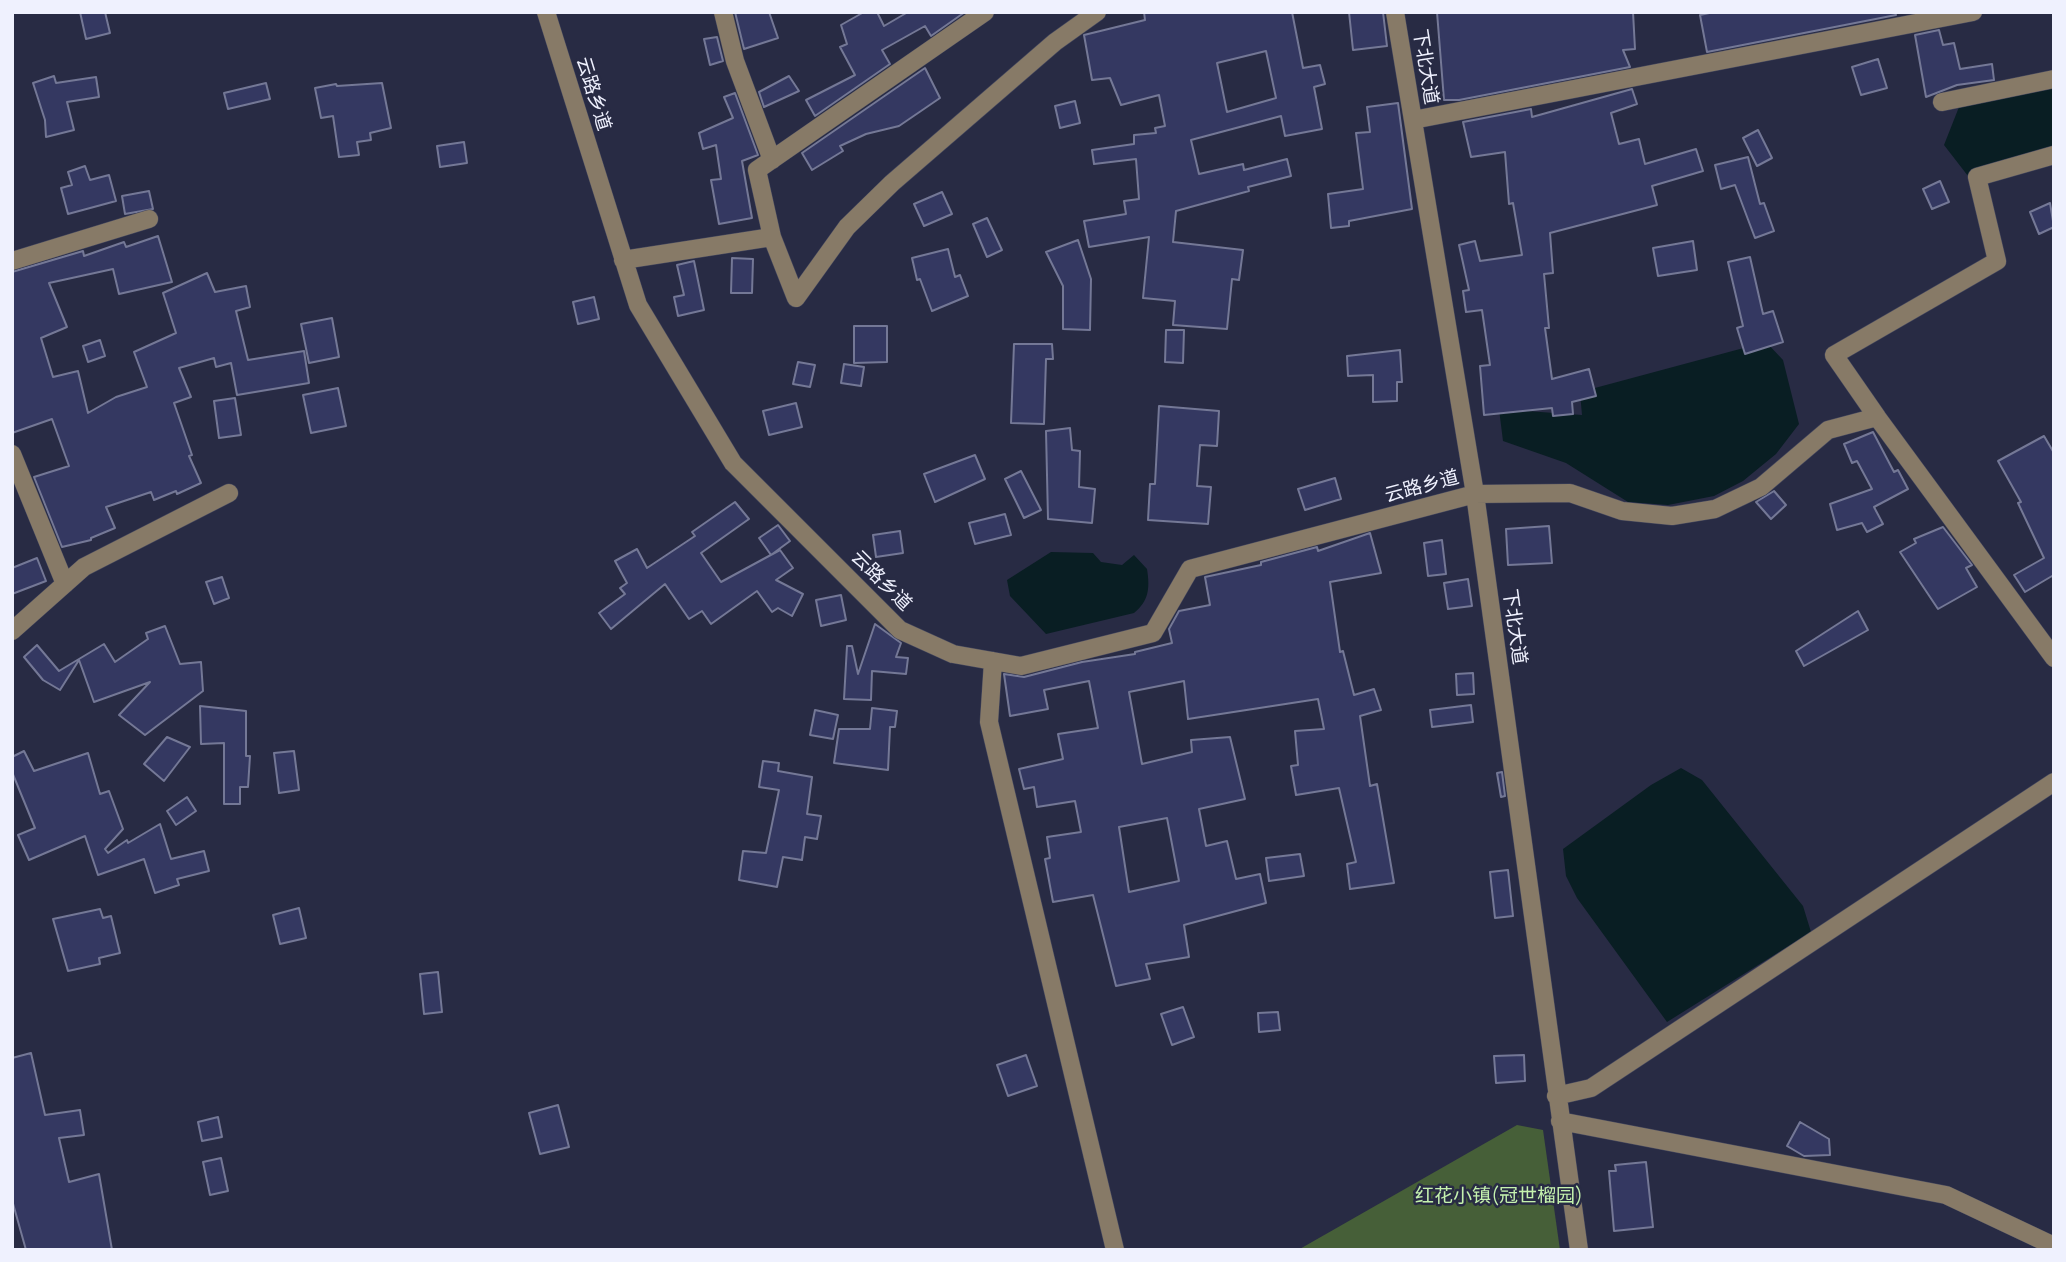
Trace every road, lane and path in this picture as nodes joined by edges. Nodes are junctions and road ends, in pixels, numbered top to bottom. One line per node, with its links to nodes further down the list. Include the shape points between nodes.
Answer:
1 (546, 12): 14 (street, 云路乡道)
2 (723, 12): 11 (street, via 735,61)
3 (985, 12): 11 (street)
4 (1096, 12): 13 (street, via 892,183 847,227 796,298)
5 (1395, 12): 9 (street, 下北大道)
6 (1973, 12): 9 (street)
7 (2054, 79): 8 (street)
8 (1942, 102)
9 (1413, 120): 19 (street, 下北大道)
10 (2054, 155): 16 (street, via 1977,177 1997,261 1834,355)
11 (772, 160): 13 (street, via 757,170)
12 (149, 219): 15 (street)
13 (772, 237): 14 (street)
14 (623, 260): 23 (street, 云路乡道, via 638,305 733,463 900,630 953,654)
15 (12, 261)
16 (1877, 417): 19 (street, 云路乡道, via 1828,430 1761,487 1715,509 1672,516 1622,511 1570,493); 22 (street)
17 (12, 454): 20 (street)
18 (229, 494): 20 (street, via 84,567)
19 (1475, 494): 23 (street, 云路乡道, via 1190,569 1153,633 1021,666); 25 (street, 下北大道)
20 (65, 584): 21 (street)
21 (12, 631)
22 (2054, 658)
23 (993, 661): 28 (street, via 989,722)
24 (2054, 782): 25 (street, via 1591,1088)
25 (1556, 1096): 26 (street, 下北大道)
26 (1560, 1121): 27 (street, via 1946,1195); 29 (street, 下北大道)
27 (2054, 1246)
28 (1115, 1250)
29 (1578, 1250)

